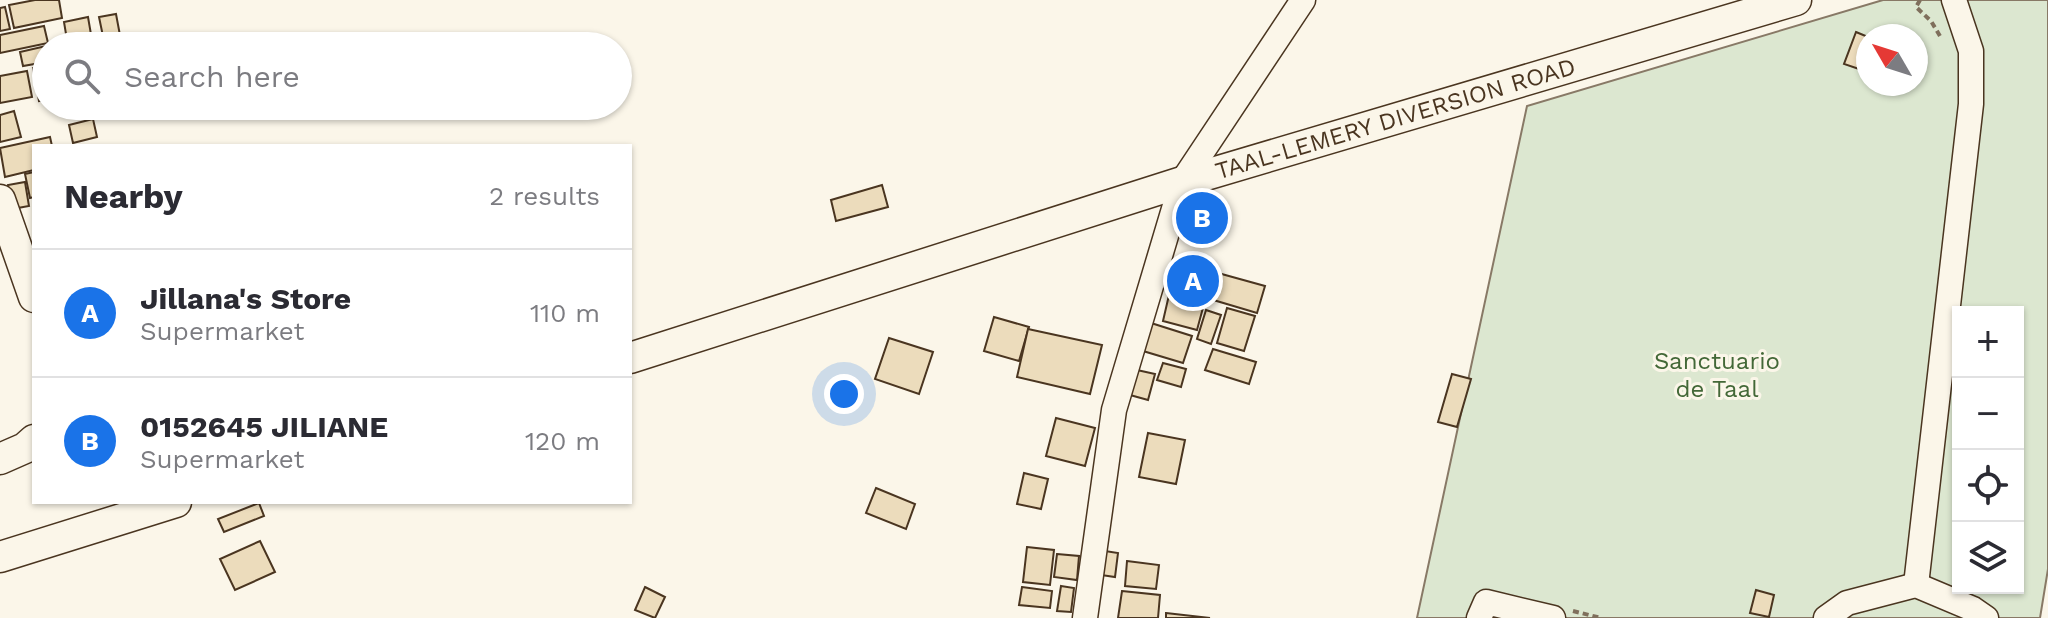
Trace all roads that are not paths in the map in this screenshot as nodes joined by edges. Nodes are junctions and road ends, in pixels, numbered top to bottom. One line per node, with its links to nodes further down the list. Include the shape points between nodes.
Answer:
1 (1303, 0): 4 (street)
2 (1796, 0): 4 (main road, TAAL-LEMERY DIVERSION ROAD)
3 (1954, 0): 12 (street, via 1971,51 1971,104)
4 (1182, 182): 7 (main road, TAAL-LEMERY DIVERSION ROAD); 13 (street, via 1114,410)
5 (0, 200): 6 (main road)
6 (32, 291)
7 (632, 357)
8 (32, 442): 9 (main road)
9 (0, 459)
10 (170, 504): 11 (main road)
11 (0, 557)
12 (1916, 585): 16 (street, via 1847,603); 17 (street)
13 (1085, 618)
14 (1479, 618): 15 (street, via 1486,602)
15 (1553, 618)
16 (1826, 618)
17 (1986, 618)

